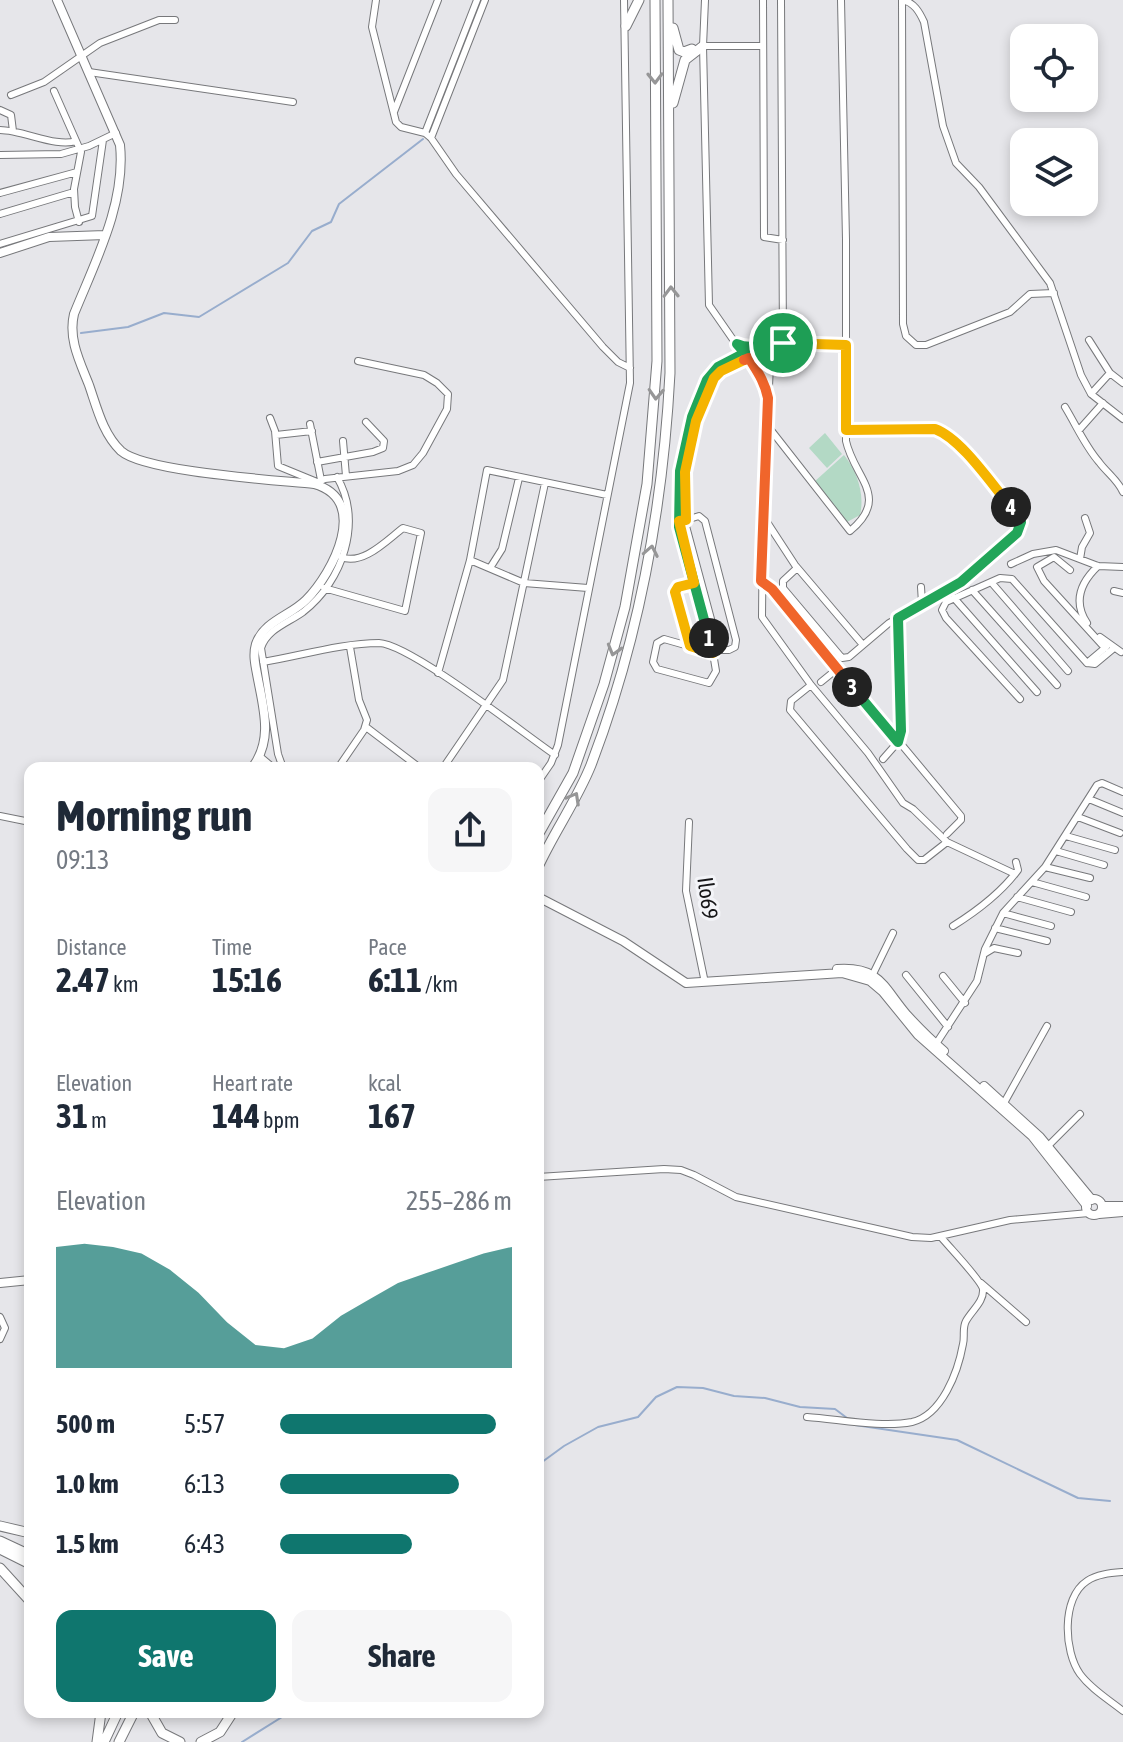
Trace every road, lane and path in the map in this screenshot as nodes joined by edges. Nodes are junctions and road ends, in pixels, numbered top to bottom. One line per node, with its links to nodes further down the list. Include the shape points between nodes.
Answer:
1 (57, 0): 19 (main road)
2 (376, 0): 25 (street, via 372,27)
3 (438, 0): 25 (street)
4 (477, 0): 30 (street)
5 (485, 0): 30 (street)
6 (624, 0): 16 (street)
7 (639, 0): 16 (highway)
8 (655, 0): 139 (highway, one-way to 139, via 657,361 647,484 612,659 573,773)
9 (705, 0): 17 (street)
10 (763, 0): 18 (street)
11 (781, 0): 33 (street)
12 (841, 0): 50 (street)
13 (902, 0): 45 (street, via 919,10 924,22 943,126 956,163); 45 (street, via 906,336 916,345 935,342 1010,312 1030,294)
14 (668, 2): 17 (highway, via 679,50); 26 (highway)
15 (175, 20): 19 (street, via 159,20)
16 (626, 26): 54 (street)
17 (703, 46): 18 (street); 26 (highway, via 685,60); 49 (street, via 707,299)
18 (763, 46): 31 (street)
19 (82, 54): 20 (main road); 22 (street, via 44,82)
20 (89, 72): 23 (street); 29 (main road)
21 (54, 91): 34 (street)
22 (11, 95)
23 (293, 102)
24 (0, 110): 28 (street, via 11,115)
25 (394, 112): 30 (street, via 399,126)
26 (669, 118): 145 (highway, one-way to 26, via 590,768 631,641 653,543 670,373)
27 (0, 130): 28 (street)
28 (13, 131): 34 (street)
29 (117, 133): 32 (street); 41 (main road, via 121,158)
30 (428, 136): 54 (street, via 603,347)
31 (763, 139): 33 (street); 42 (street, via 764,237)
32 (103, 140): 34 (street); 40 (street, via 94,212)
33 (783, 140): 42 (street)
34 (78, 145): 35 (street, via 51,156); 36 (street)
35 (0, 155)
36 (77, 172): 37 (street); 38 (street)
37 (74, 192): 39 (street); 40 (street)
38 (0, 193)
39 (0, 214)
40 (79, 222): 43 (street)
41 (105, 235): 44 (main road, via 49,237); 76 (main road, via 71,334 114,443 127,455 155,465)
42 (783, 240): 48 (street)
43 (0, 244)
44 (0, 253)
45 (1054, 293): 58 (street)
46 (1089, 340): 56 (street)
47 (771, 343): 48 (street); 49 (street, via 750,348); 53 (street)
48 (783, 343): 50 (street)
49 (737, 344): 51 (street)
50 (846, 345): 66 (street)
51 (747, 355): 55 (street); 82 (street, via 715,370 700,395 682,458)
52 (358, 361): 72 (street, via 424,375 443,388 449,403 413,465)
53 (770, 365): 55 (street); 59 (street)
54 (630, 368): 79 (street)
55 (756, 369): 59 (street)
56 (1110, 373): 57 (street); 58 (street)
57 (1123, 383)
58 (1091, 394): 60 (street)
59 (768, 398): 65 (street)
60 (1103, 403): 63 (street); 67 (street)
61 (1065, 407): 67 (street)
62 (270, 418): 68 (street)
63 (1123, 419)
64 (366, 422): 70 (street, via 385,447)
65 (767, 425): 66 (street, via 850,531 864,519 869,502); 80 (street)
66 (846, 430): 103 (street, via 942,432 1019,516 1017,533 961,582)
67 (1079, 430): 75 (street, via 1100,464)
68 (276, 435): 71 (street, via 311,427); 76 (street, via 278,466)
69 (343, 441): 70 (street)
70 (344, 457): 71 (street); 72 (street)
71 (317, 462): 76 (street)
72 (346, 476): 73 (street)
73 (337, 477): 76 (street); 83 (street, via 350,514)
74 (519, 478): 77 (street); 85 (street, via 487,470); 89 (street, via 502,549)
75 (1120, 480): 78 (street)
76 (317, 482): 123 (main road, via 340,503 344,531 314,590 258,639 254,657 266,733)
77 (545, 483): 79 (street); 94 (street)
78 (1123, 492)
79 (607, 495): 98 (street)
80 (763, 516): 90 (street); 92 (street)
81 (1085, 518): 84 (street, via 1090,533)
82 (682, 521): 82 (street, via 718,645 729,650 736,640 705,519); 95 (street)
83 (341, 557): 97 (street); 97 (street, via 361,558 403,528 421,533 405,611)
84 (1080, 559): 86 (street, via 1056,550); 87 (street)
85 (470, 560): 89 (street); 113 (street)
86 (1011, 564)
87 (1098, 566): 88 (street); 108 (street, via 1082,586 1079,603 1084,619)
88 (1123, 567)
89 (490, 568): 94 (street)
90 (797, 568): 105 (street); 105 (street, via 783,581 783,588 839,656 847,658)
91 (1070, 570): 108 (street, via 1054,557 1037,569)
92 (761, 581): 111 (street); 115 (street, via 762,617)
93 (991, 582): 99 (street); 108 (street, via 1004,577 1015,581 1087,663 1095,664); 112 (street)
94 (524, 583): 98 (street); 119 (street, via 503,680)
95 (694, 583): 106 (street, via 675,592); 109 (street)
96 (921, 587): 103 (street)
97 (324, 588): 110 (street, via 302,612 266,637)
98 (588, 588): 122 (street)
99 (972, 590): 102 (street); 116 (street)
100 (1114, 591): 101 (street)
101 (1123, 593)
102 (954, 598): 117 (street); 118 (street, via 943,605 943,614)
103 (922, 603): 104 (street)
104 (898, 618): 105 (street); 121 (street)
105 (863, 645)
106 (690, 646): 109 (street); 109 (street, via 661,639 654,666 709,683 716,671)
107 (350, 647): 110 (street); 113 (street, via 396,646); 120 (street)
108 (1112, 649)
109 (713, 653)
110 (263, 662): 127 (street)
111 (837, 669): 114 (street); 121 (street)
112 (1068, 671)
113 (438, 673): 119 (street)
114 (821, 682)
115 (811, 685): 142 (street, via 903,802); 142 (street, via 791,701 790,710 850,784 918,860 926,859)
116 (1057, 685)
117 (1037, 692)
118 (1020, 699)
119 (486, 707): 122 (street); 130 (street)
120 (366, 727): 128 (street); 129 (street)
121 (898, 742): 124 (street); 142 (street, via 961,816)
122 (555, 755): 131 (street)
123 (259, 757): 125 (main road); 126 (main road)
124 (883, 759)
125 (256, 762)
126 (265, 762)
127 (281, 762)
128 (342, 762)
129 (412, 762)
130 (447, 762)
131 (544, 772)
132 (1123, 792): 133 (street, via 1101,783)
133 (1089, 799): 134 (street); 136 (street)
134 (1123, 813)
135 (0, 816): 137 (street)
136 (1078, 817): 140 (street); 141 (street)
137 (24, 821)
138 (689, 822): 168 (street, Ilo69, via 686,891)
139 (544, 824)
140 (1120, 833)
141 (1066, 836): 143 (street); 144 (street)
142 (947, 838): 149 (street)
143 (1115, 850)
144 (1056, 851): 147 (street); 148 (street)
145 (544, 856)
146 (1016, 862): 149 (street)
147 (1104, 865)
148 (1045, 867): 150 (street); 151 (street)
149 (1015, 874): 157 (street)
150 (1090, 878)
151 (1032, 882): 152 (street); 153 (street)
152 (1017, 897): 155 (street); 156 (street)
153 (1086, 897)
154 (544, 900): 167 (main road, via 633,946)
155 (1071, 912)
156 (1003, 913): 158 (street); 159 (street)
157 (953, 926)
158 (1051, 926)
159 (995, 928): 161 (street); 163 (street)
160 (893, 933): 164 (street)
161 (1047, 941)
162 (1018, 953): 163 (street, via 994,948)
163 (984, 955): 169 (street)
164 (873, 974): 168 (main road, via 850,968); 172 (main road)
165 (906, 975): 171 (street)
166 (943, 976): 169 (street)
167 (677, 977): 168 (main road); 172 (main road, via 694,984 854,974 879,987 908,1025)
168 (704, 978)
169 (965, 1003): 171 (street)
170 (1047, 1026): 173 (street)
171 (948, 1027): 172 (street)
172 (934, 1047): 173 (main road); 178 (main road, via 1032,1136)
173 (1004, 1103): 175 (main road)
174 (1080, 1114): 175 (street)
175 (1048, 1146): 178 (main road)
176 (544, 1177): 180 (street, via 681,1170 736,1197 912,1237)
177 (1123, 1206): 178 (main road)
178 (1093, 1208): 179 (main road); 180 (street)
179 (1123, 1212)
180 (941, 1237): 182 (street)
181 (24, 1281): 183 (main road)
182 (980, 1282): 185 (street); 187 (street, via 982,1300 964,1323 960,1357 934,1411 912,1422)
183 (0, 1283)
184 (0, 1317): 186 (street, via 5,1328)
185 (1026, 1322)
186 (0, 1339)
187 (807, 1417)
188 (0, 1526): 189 (highway)
189 (24, 1532)
190 (0, 1541): 192 (highway)
191 (0, 1549): 193 (highway)
192 (24, 1552)
193 (24, 1561)
194 (0, 1568): 196 (highway)
195 (1123, 1572): 197 (street, via 1086,1581 1074,1596 1067,1625 1073,1662 1081,1676)
196 (24, 1594)
197 (1123, 1711)
198 (100, 1718): 204 (highway)
199 (115, 1718): 205 (highway)
200 (131, 1718): 206 (highway)
201 (153, 1718): 207 (highway, via 162,1733)
202 (229, 1718): 208 (highway, via 220,1732)
203 (236, 1718): 209 (highway)
204 (97, 1742)
205 (104, 1742)
206 (119, 1742)
207 (180, 1742)
208 (201, 1742)
209 (215, 1742)

